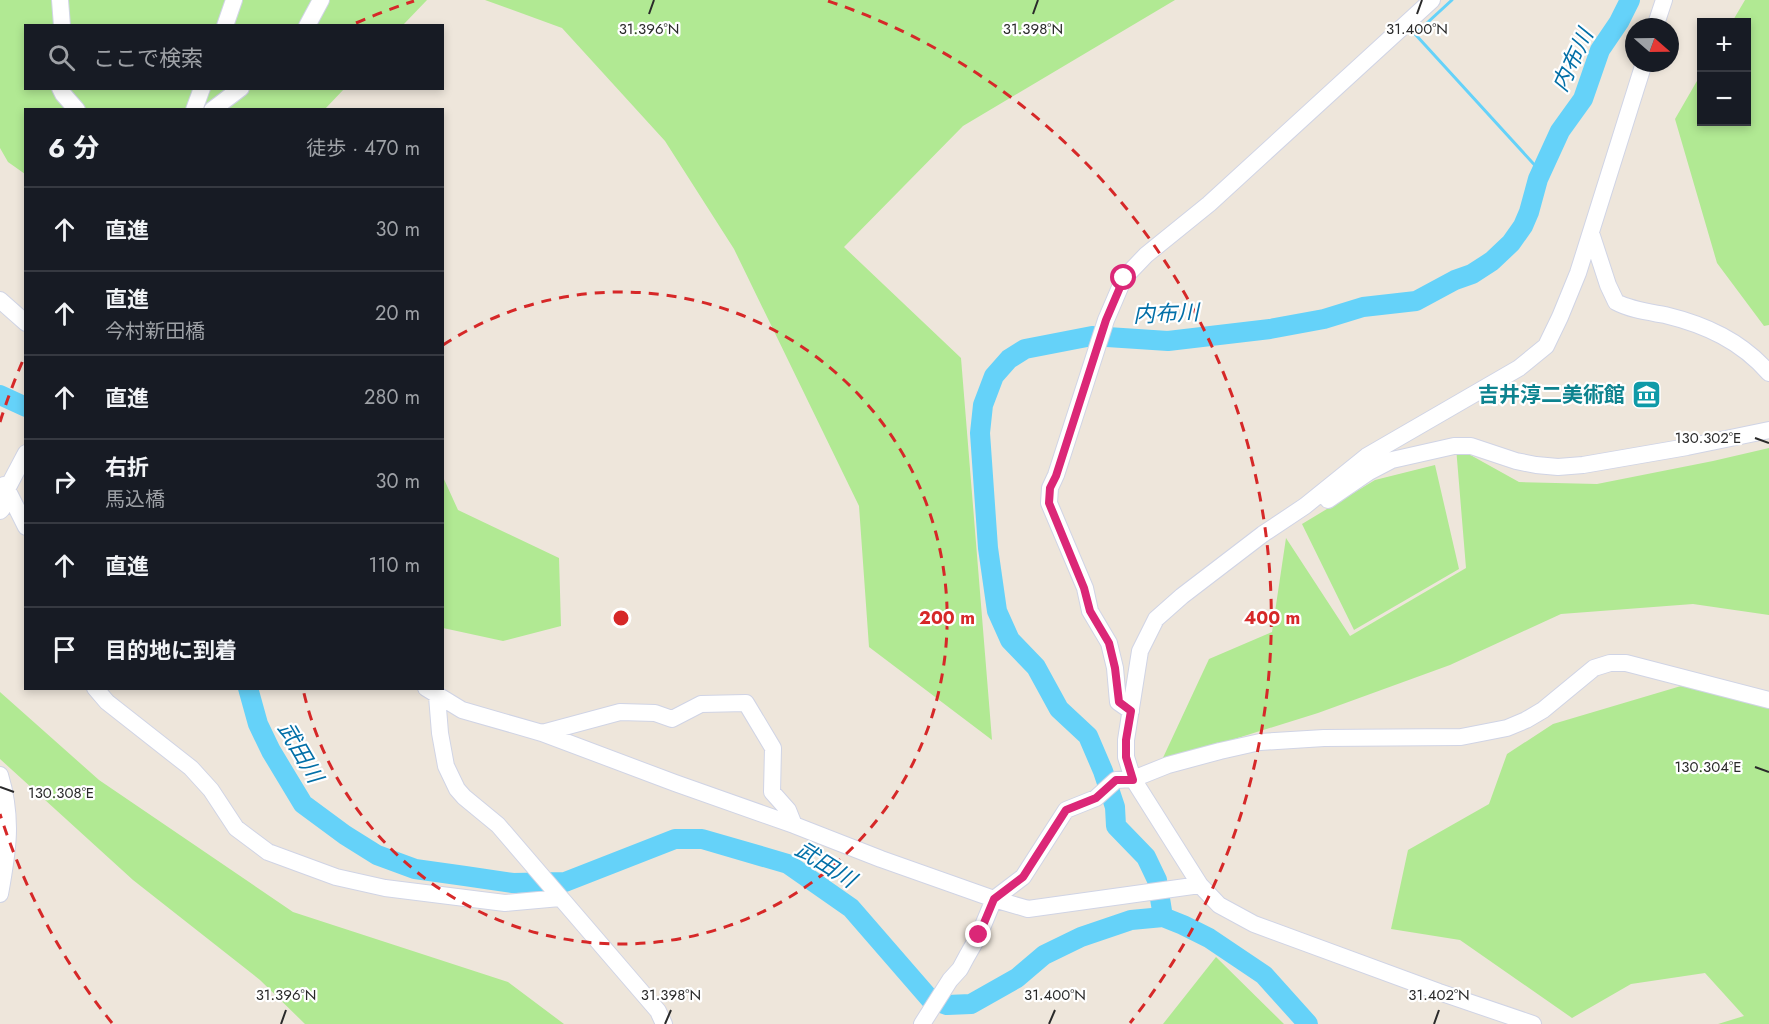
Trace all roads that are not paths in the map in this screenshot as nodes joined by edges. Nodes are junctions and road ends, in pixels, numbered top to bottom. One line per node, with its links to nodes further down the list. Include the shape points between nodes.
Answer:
1 (60, 0): 7 (street)
2 (234, 0): 8 (street)
3 (321, 0): 9 (street)
4 (1432, 0): 30 (street, via 1209,204 1146,255 1124,278 1106,320 1050,488 1049,503 1090,611 1109,643 1119,702)
5 (1664, 0): 6 (street)
6 (1658, 18)
7 (62, 24)
8 (226, 24)
9 (309, 24)
10 (1641, 72): 17 (street)
11 (61, 90): 14 (street)
12 (201, 90): 15 (street)
13 (238, 90): 16 (street)
14 (75, 108)
15 (195, 108)
16 (215, 108)
17 (1591, 233): 20 (street, via 1616,302 1709,328 1749,352); 24 (street, via 1546,346 1519,368 1367,456)
18 (0, 300): 19 (street)
19 (24, 321)
20 (1769, 373)
21 (1769, 430): 24 (street, via 1558,467 1516,461 1471,446 1454,446 1392,460 1326,501)
22 (24, 456): 23 (street)
23 (4, 485): 25 (street); 26 (street)
24 (1305, 506): 30 (street, via 1263,534 1156,619 1140,651)
25 (0, 511)
26 (24, 523)
27 (97, 690): 37 (street, via 191,768 212,790 236,828 268,852 336,877 385,888 506,903)
28 (431, 692): 31 (street, via 462,710); 37 (street, via 446,766 457,789 498,825)
29 (1769, 700): 33 (street, via 1626,663 1610,663 1594,668 1543,710 1507,728 1461,737 1260,742 1168,765)
30 (1131, 711): 33 (street, via 1126,757)
31 (542, 733): 34 (street); 34 (street, via 620,712 655,713 672,719 701,704 746,703 773,748 772,792 788,810)
32 (0, 775): 36 (street, via 9,811 7,858)
33 (1133, 780): 35 (street); 38 (street, via 1116,780 1096,798 1066,810 1023,877)
34 (794, 825): 38 (street)
35 (1194, 886): 38 (street, via 1028,909); 41 (street, via 1254,924)
36 (0, 894)
37 (556, 894): 40 (street, via 658,1011)
38 (994, 899): 39 (street, via 960,969)
39 (926, 1018)
40 (664, 1024)
41 (1533, 1024)

